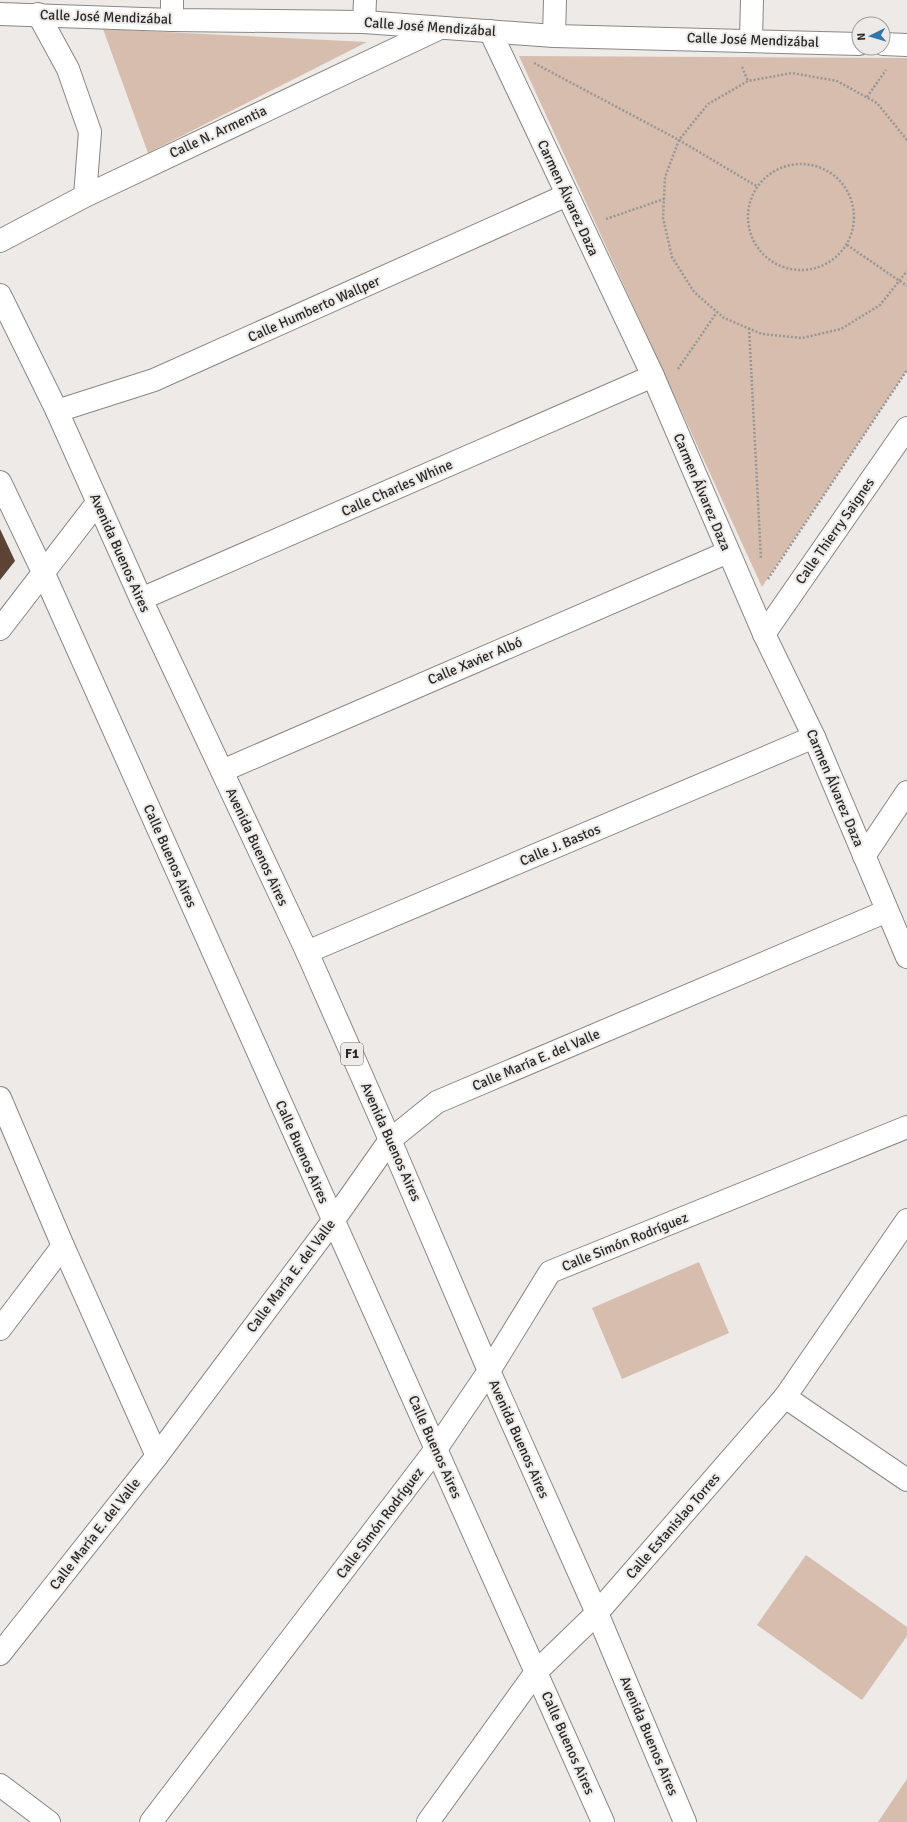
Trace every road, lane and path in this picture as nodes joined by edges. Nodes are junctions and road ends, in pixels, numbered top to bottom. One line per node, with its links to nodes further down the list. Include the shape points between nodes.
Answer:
1 (365, 0): 7 (main road)
2 (555, 0): 10 (main road)
3 (752, 0): 11 (main road)
4 (172, 10): 6 (main road, Calle José Mendizábal); 7 (main road, Calle José Mendizábal)
5 (0, 14): 6 (main road, Calle José Mendizábal)
6 (38, 14): 24 (main road, via 68,69 90,132)
7 (364, 22): 8 (main road, Calle José Mendizábal)
8 (439, 28): 9 (main road, Calle José Mendizábal); 24 (main road, Calle N. Armentia)
9 (490, 32): 10 (main road, Calle José Mendizábal); 23 (main road, Carmen Álvarez Daza)
10 (554, 36): 11 (main road, Calle José Mendizábal)
11 (751, 40): 12 (main road, Calle José Mendizábal)
12 (851, 44)
13 (891, 44): 14 (main road)
14 (907, 45)
15 (533, 63): 21 (path)
16 (740, 63): 18 (path)
17 (890, 65): 19 (path)
18 (748, 82): 19 (path, via 792,73 837,81); 21 (path, via 708,104)
19 (867, 97): 20 (path, via 877,103)
20 (907, 138)
21 (679, 140): 22 (path); 25 (path, via 665,177)
22 (758, 186): 28 (path, via 770,174 787,166 804,164 822,168 837,178 848,192 854,209 854,228); 28 (path, via 750,202 751,236 760,251 773,262 788,269 806,270 822,267 836,258)
23 (567, 195): 37 (main road, Carmen Álvarez Daza); 38 (main road, Calle Humberto Wallper, via 154,380)
24 (85, 196): 27 (main road, Calle N. Armentia)
25 (664, 199): 26 (path); 33 (path, via 663,218 672,257 694,292)
26 (602, 221)
27 (0, 241)
28 (847, 245): 30 (path)
29 (907, 271): 30 (path)
30 (899, 281): 31 (path); 34 (path, via 880,305 841,329 802,338 762,334)
31 (907, 286)
32 (0, 295): 38 (main road, Avenida Buenos Aires / F1)
33 (717, 312): 34 (path, via 724,318); 35 (path)
34 (749, 328): 43 (path)
35 (678, 370)
36 (907, 370): 45 (path)
37 (653, 376): 42 (main road, Carmen Álvarez Daza); 46 (main road, Calle Charles Whine)
38 (57, 411): 41 (main road, Avenida Buenos Aires / F1)
39 (907, 428): 48 (main road, Calle Thierry Saignes)
40 (0, 482): 44 (main road, Calle Buenos Aires)
41 (97, 503): 44 (main road); 46 (main road, Avenida Buenos Aires / F1)
42 (728, 552): 48 (main road, Carmen Álvarez Daza); 50 (main road, Calle Xavier Albó)
43 (761, 564)
44 (44, 574): 47 (main road); 60 (main road, Calle Buenos Aires)
45 (767, 581)
46 (141, 599): 50 (main road, Avenida Buenos Aires / F1)
47 (0, 629)
48 (764, 634): 49 (main road, Carmen Álvarez Daza)
49 (814, 737): 52 (main road, Carmen Álvarez Daza); 54 (main road, Calle J. Bastos)
50 (222, 771): 54 (main road, Avenida Buenos Aires / F1)
51 (907, 792): 52 (main road)
52 (864, 856): 53 (main road, Carmen Álvarez Daza)
53 (887, 911): 55 (main road, Carmen Álvarez Daza); 58 (main road, Calle María E. del Valle, via 437,1102)
54 (307, 952): 58 (main road, Avenida Buenos Aires / F1)
55 (907, 957)
56 (0, 1098): 61 (main road)
57 (907, 1127): 63 (main road, Calle Simón Rodríguez, via 550,1272)
58 (390, 1140): 60 (main road, Calle María E. del Valle); 63 (main road, Avenida Buenos Aires / F1)
59 (907, 1220): 64 (main road, Calle Estanislao Torres)
60 (333, 1221): 65 (main road, Calle Buenos Aires); 66 (main road, Calle María E. del Valle)
61 (63, 1246): 62 (main road); 66 (main road)
62 (0, 1329)
63 (489, 1372): 65 (main road, Calle Simón Rodríguez); 68 (main road, Avenida Buenos Aires / F1)
64 (785, 1397): 67 (main road); 68 (main road, Calle Estanislao Torres)
65 (436, 1449): 70 (main road, Calle Buenos Aires); 73 (main road, Calle Simón Rodríguez)
66 (157, 1456): 69 (main road, Calle María E. del Valle)
67 (907, 1480)
68 (597, 1613): 70 (main road, Calle Estanislao Torres); 76 (main road, Avenida Buenos Aires / F1)
69 (0, 1654)
70 (536, 1672): 74 (main road, Calle Estanislao Torres); 75 (main road, Calle Buenos Aires)
71 (0, 1785): 72 (main road)
72 (49, 1822)
73 (151, 1822)
74 (428, 1822)
75 (603, 1822)
76 (685, 1822)

